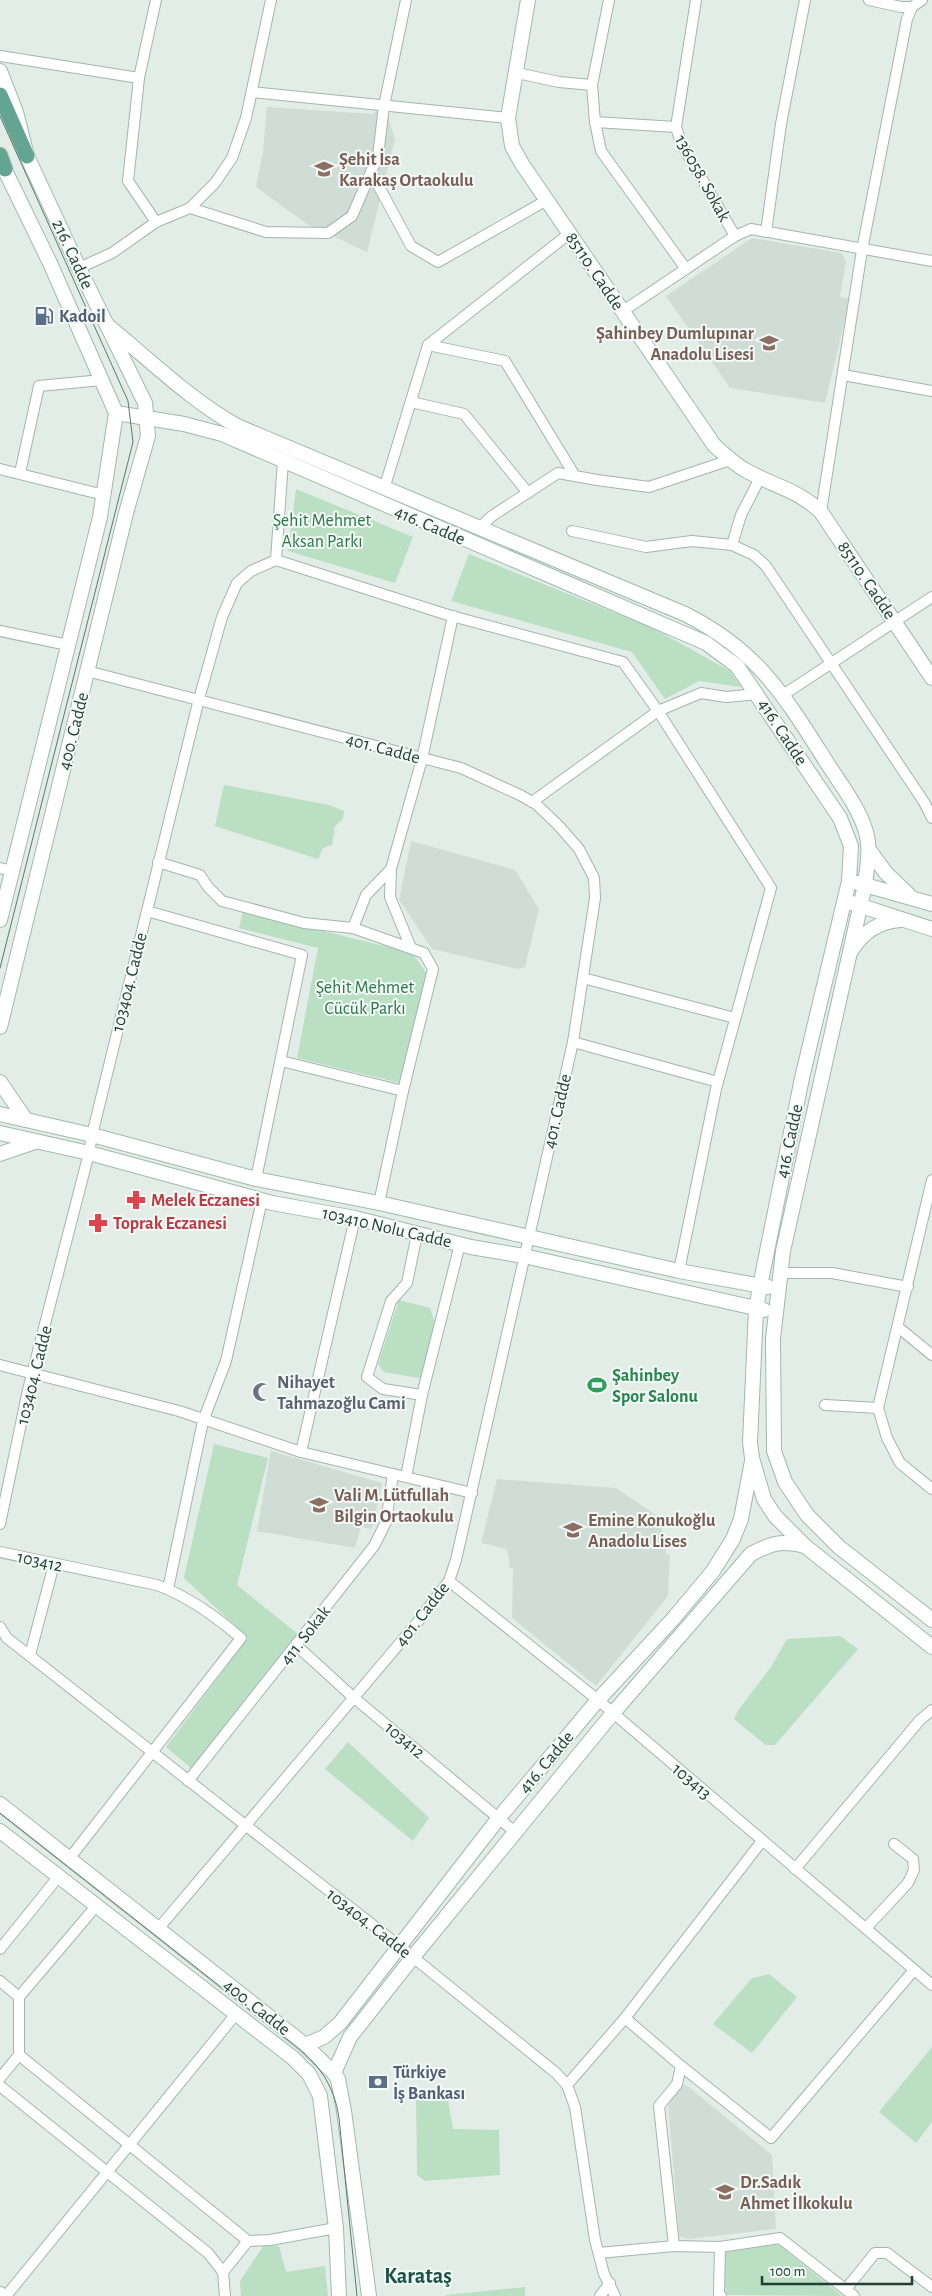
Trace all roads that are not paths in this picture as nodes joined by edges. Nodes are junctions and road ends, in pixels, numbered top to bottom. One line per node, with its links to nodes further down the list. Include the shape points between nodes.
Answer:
1 (156, 0): 14 (street)
2 (271, 0): 16 (street)
3 (406, 0): 18 (street)
4 (528, 0): 13 (main road, 85110. Cadde)
5 (609, 0): 15 (street)
6 (696, 0): 21 (street, 136058. Sokak)
7 (805, 0): 29 (street, via 781,124)
8 (869, 0): 10 (street)
9 (922, 0): 10 (street)
10 (912, 7): 32 (street)
11 (0, 56): 14 (street)
12 (0, 71): 23 (main road, 216. Cadde, via 16,112)
13 (517, 73): 15 (street, via 559,82); 19 (main road, 85110. Cadde)
14 (139, 78): 28 (street, via 128,181)
15 (592, 84): 20 (street)
16 (252, 92): 18 (street); 27 (street, via 232,158 215,183)
17 (0, 95): 23 (main road)
18 (384, 106): 19 (street); 25 (street, via 378,156)
19 (508, 118): 26 (main road, 85110. Cadde, via 512,146)
20 (595, 122): 21 (street); 35 (street, via 601,151)
21 (676, 127): 31 (street, 136058. Sokak, via 681,143)
22 (0, 155): 24 (main road)
23 (27, 156): 34 (main road, 216. Cadde)
24 (3, 164): 40 (main road, 216. Cadde)
25 (371, 172): 26 (street, via 411,246 438,262); 27 (street, via 352,216 328,233 266,232)
26 (547, 200): 30 (main road, 85110. Cadde)
27 (190, 208): 28 (street)
28 (156, 222): 34 (street, via 112,253)
29 (766, 232): 31 (street, via 751,229); 32 (street)
30 (570, 233): 36 (main road, 85110. Cadde); 38 (street)
31 (735, 236): 35 (street)
32 (862, 250): 33 (street); 39 (street)
33 (932, 261)
34 (79, 268): 37 (main road, 216. Cadde)
35 (686, 269): 36 (street)
36 (623, 311): 47 (main road, 85110. Cadde, via 714,445)
37 (107, 325): 44 (main road, 216. Cadde, via 145,403); 53 (main road, via 217,415 260,437)
38 (428, 345): 42 (street); 51 (street, via 505,361)
39 (843, 375): 41 (street); 56 (street)
40 (102, 380): 43 (main road, 216. Cadde); 50 (street, via 39,386)
41 (932, 391)
42 (410, 402): 53 (street); 54 (street, via 464,414)
43 (116, 413): 44 (main road, 416. Cadde); 55 (main road, 400. Cadde)
44 (146, 418): 45 (main road, 416. Cadde); 46 (main road, 216. Cadde)
45 (184, 424): 46 (main road, via 166,426); 48 (main road, 416. Cadde, via 222,434)
46 (146, 440): 67 (main road, 400. Cadde)
47 (730, 460): 51 (street, via 649,487); 52 (main road, 85110. Cadde)
48 (283, 461): 60 (street); 69 (main road, 416. Cadde, via 706,643 737,666)
49 (0, 469): 50 (street)
50 (20, 473): 55 (street)
51 (575, 476): 54 (street, via 558,473)
52 (761, 476): 56 (main road, 85110. Cadde, via 797,493); 59 (street, via 741,516)
53 (384, 489): 57 (main road)
54 (528, 493): 57 (street)
55 (104, 495): 65 (main road, 400. Cadde)
56 (821, 512): 63 (main road, 85110. Cadde)
57 (478, 528): 70 (main road, via 704,624 752,659)
58 (572, 532): 59 (street, via 646,547 692,541)
59 (732, 545): 66 (street, via 754,555 766,566)
60 (276, 560): 62 (street); 71 (street, 103404. Cadde, via 251,571 237,583 222,617)
61 (932, 597): 63 (street)
62 (453, 616): 72 (street, via 623,662); 73 (street)
63 (896, 623): 66 (street); 68 (main road, 85110. Cadde)
64 (0, 631): 65 (street)
65 (68, 645): 79 (main road, 400. Cadde)
66 (830, 663): 70 (street); 75 (street)
67 (87, 671): 71 (street, 401. Cadde); 95 (main road, 400. Cadde)
68 (932, 678)
69 (758, 694): 72 (street, via 726,697 701,693); 80 (main road, 416. Cadde, via 840,818 851,846)
70 (783, 694): 76 (main road, via 854,804 866,830)
71 (198, 699): 73 (street, 401. Cadde); 77 (street, 103404. Cadde)
72 (658, 711): 74 (street); 94 (street, via 771,888)
73 (422, 759): 74 (street, 401. Cadde, via 490,779); 78 (street)
74 (532, 802): 93 (street, 401. Cadde, via 579,849 594,878 595,898)
75 (932, 818)
76 (869, 850): 81 (main road); 82 (main road, via 886,873)
77 (158, 862): 86 (street, 103404. Cadde); 89 (street, via 200,874 222,900 304,922)
78 (391, 869): 89 (street, via 366,894); 91 (street, via 390,897)
79 (7, 870): 88 (main road, 400. Cadde)
80 (849, 881): 81 (main road); 83 (main road, 416. Cadde)
81 (865, 885): 82 (main road); 85 (main road)
82 (914, 898): 84 (main road)
83 (844, 901): 85 (main road); 120 (main road, 416. Cadde, via 802,1078)
84 (932, 904)
85 (860, 905): 87 (main road); 92 (main road)
86 (147, 910): 97 (street, via 302,955); 104 (street, 103404. Cadde)
87 (904, 919): 90 (main road); 92 (main road, via 871,929 857,942)
88 (0, 920)
89 (353, 928): 91 (street)
90 (932, 929)
91 (412, 948): 100 (street, via 424,953 433,970)
92 (848, 958): 118 (main road, via 783,1251)
93 (583, 978): 94 (street); 96 (street, 401. Cadde)
94 (735, 1018): 99 (street)
95 (0, 1027)
96 (573, 1042): 99 (street); 114 (street, 401. Cadde)
97 (281, 1060): 100 (street); 108 (street)
98 (0, 1082): 102 (main road)
99 (718, 1082): 117 (street)
100 (402, 1091): 111 (street)
101 (0, 1114): 102 (main road)
102 (26, 1120): 104 (main road)
103 (0, 1133): 105 (main road, 103410 Nolu Cadde)
104 (92, 1135): 106 (street, 103404. Cadde); 108 (main road)
105 (37, 1141): 106 (main road, 103410 Nolu Cadde); 107 (main road)
106 (89, 1153): 110 (main road, 103410 Nolu Cadde); 129 (street, 103404. Cadde)
107 (0, 1154)
108 (256, 1179): 111 (main road)
109 (932, 1180): 121 (street)
110 (262, 1200): 112 (main road, 103410 Nolu Cadde); 133 (street, via 226,1361)
111 (378, 1203): 114 (main road)
112 (356, 1218): 113 (main road, 103410 Nolu Cadde); 134 (street)
113 (417, 1234): 115 (main road, 103410 Nolu Cadde); 130 (street, via 407,1283 391,1301 367,1377 383,1389)
114 (528, 1238): 116 (street, 401. Cadde); 117 (main road)
115 (460, 1244): 116 (main road, 103410 Nolu Cadde); 130 (street)
116 (524, 1256): 123 (main road, 103410 Nolu Cadde); 139 (street, 401. Cadde)
117 (679, 1271): 119 (main road)
118 (781, 1273): 121 (street, via 832,1273); 122 (main road)
119 (696, 1274): 120 (main road); 123 (main road)
120 (760, 1286): 122 (main road); 124 (main road, 416. Cadde)
121 (908, 1287): 126 (street)
122 (779, 1289): 125 (main road)
123 (692, 1295): 124 (main road, 103410 Nolu Cadde)
124 (756, 1310): 125 (main road, 103410 Nolu Cadde); 135 (main road, 416. Cadde)
125 (776, 1312): 146 (main road, via 773,1339 774,1451 785,1482 807,1515 825,1534)
126 (898, 1327): 127 (street); 132 (street)
127 (932, 1355)
128 (0, 1365): 129 (street)
129 (33, 1374): 133 (street); 140 (street, 103404. Cadde)
130 (422, 1395): 137 (street)
131 (825, 1405): 132 (street)
132 (878, 1408): 138 (street, via 887,1438 900,1463)
133 (203, 1421): 134 (street); 145 (street)
134 (301, 1452): 136 (street)
135 (752, 1458): 141 (main road, 416. Cadde, via 764,1499 775,1516); 152 (main road, 416. Cadde, via 741,1519 724,1557 673,1619)
136 (393, 1474): 137 (street); 148 (street, 411. Sokak, via 386,1522 374,1546)
137 (406, 1477): 139 (street)
138 (932, 1489)
139 (472, 1493): 144 (street, 401. Cadde)
140 (0, 1524)
141 (805, 1546): 149 (main road, 416. Cadde); 154 (main road, via 777,1543 751,1554)
142 (0, 1552): 143 (street, 103412)
143 (54, 1564): 145 (street, 103412); 150 (street)
144 (449, 1580): 151 (street, 401. Cadde); 152 (street, 103413)
145 (168, 1589): 155 (street, 103412, via 209,1612 241,1638)
146 (932, 1620)
147 (0, 1627): 150 (street, 103404. Cadde, via 7,1638)
148 (297, 1646): 151 (street, 103412); 156 (street, 411. Sokak)
149 (932, 1647)
150 (30, 1655): 155 (street, 103404. Cadde)
151 (353, 1697): 158 (street, 103412); 159 (street, 401. Cadde)
152 (598, 1700): 154 (street, 103413); 158 (main road, 416. Cadde)
153 (932, 1710): 165 (street, via 920,1720)
154 (613, 1713): 161 (main road); 162 (street, 103413)
155 (153, 1752): 156 (street, 103404. Cadde); 164 (street)
156 (188, 1781): 159 (street, 103404. Cadde)
157 (0, 1804): 164 (main road, 400. Cadde)
158 (498, 1819): 161 (street, 103412); 170 (main road, 416. Cadde)
159 (246, 1826): 169 (street, 401. Cadde); 170 (street, 103404. Cadde)
160 (0, 1831): 166 (main road, 400. Cadde)
161 (515, 1832): 172 (main road)
162 (762, 1841): 165 (street, 103413); 178 (street)
163 (894, 1844): 168 (street, via 913,1859 914,1870 908,1883)
164 (69, 1859): 169 (main road, 400. Cadde)
165 (795, 1869): 168 (street, 103413)
166 (59, 1876): 167 (main road, 400. Cadde); 171 (street)
167 (97, 1905): 176 (street); 177 (main road, 400. Cadde)
168 (866, 1928): 173 (street, 103413)
169 (158, 1929): 179 (main road, 400. Cadde)
170 (398, 1945): 172 (street, 103404. Cadde); 179 (main road, 416. Cadde, via 340,2023 324,2037)
171 (0, 1949)
172 (412, 1957): 182 (main road, via 350,2037); 184 (street, 103404. Cadde)
173 (914, 1970): 175 (street, 103413); 181 (street, via 771,2138)
174 (0, 1981): 176 (street)
175 (932, 1985)
176 (19, 1997): 180 (street)
177 (236, 2014): 186 (street); 188 (main road, 400. Cadde, via 293,2058 309,2074 320,2096)
178 (625, 2018): 181 (street); 184 (street)
179 (305, 2045): 182 (main road, 400. Cadde)
180 (19, 2055): 183 (street); 186 (street)
181 (681, 2066): 190 (street, via 677,2084 659,2106)
182 (334, 2073): 200 (main road, 400. Cadde, via 344,2111)
183 (0, 2078)
184 (567, 2085): 192 (street, 103404. Cadde, via 575,2107)
185 (0, 2086): 187 (street)
186 (129, 2145): 187 (street); 189 (street)
187 (108, 2172): 193 (street, via 208,2253); 197 (street)
188 (336, 2228): 189 (street); 199 (main road, 400. Cadde)
189 (248, 2241): 193 (street)
190 (674, 2246): 191 (street); 192 (street)
191 (720, 2247): 196 (street, via 780,2238); 203 (street)
192 (599, 2253): 194 (street, 103404. Cadde, via 604,2274)
193 (223, 2272): 198 (street)
194 (610, 2283): 201 (street); 202 (street, 103404. Cadde)
195 (932, 2287): 196 (street, via 887,2252 875,2253)
196 (850, 2293)
197 (3, 2295)
198 (225, 2296)
199 (339, 2296)
200 (369, 2296)
201 (600, 2296)
202 (615, 2296)
203 (721, 2296)

